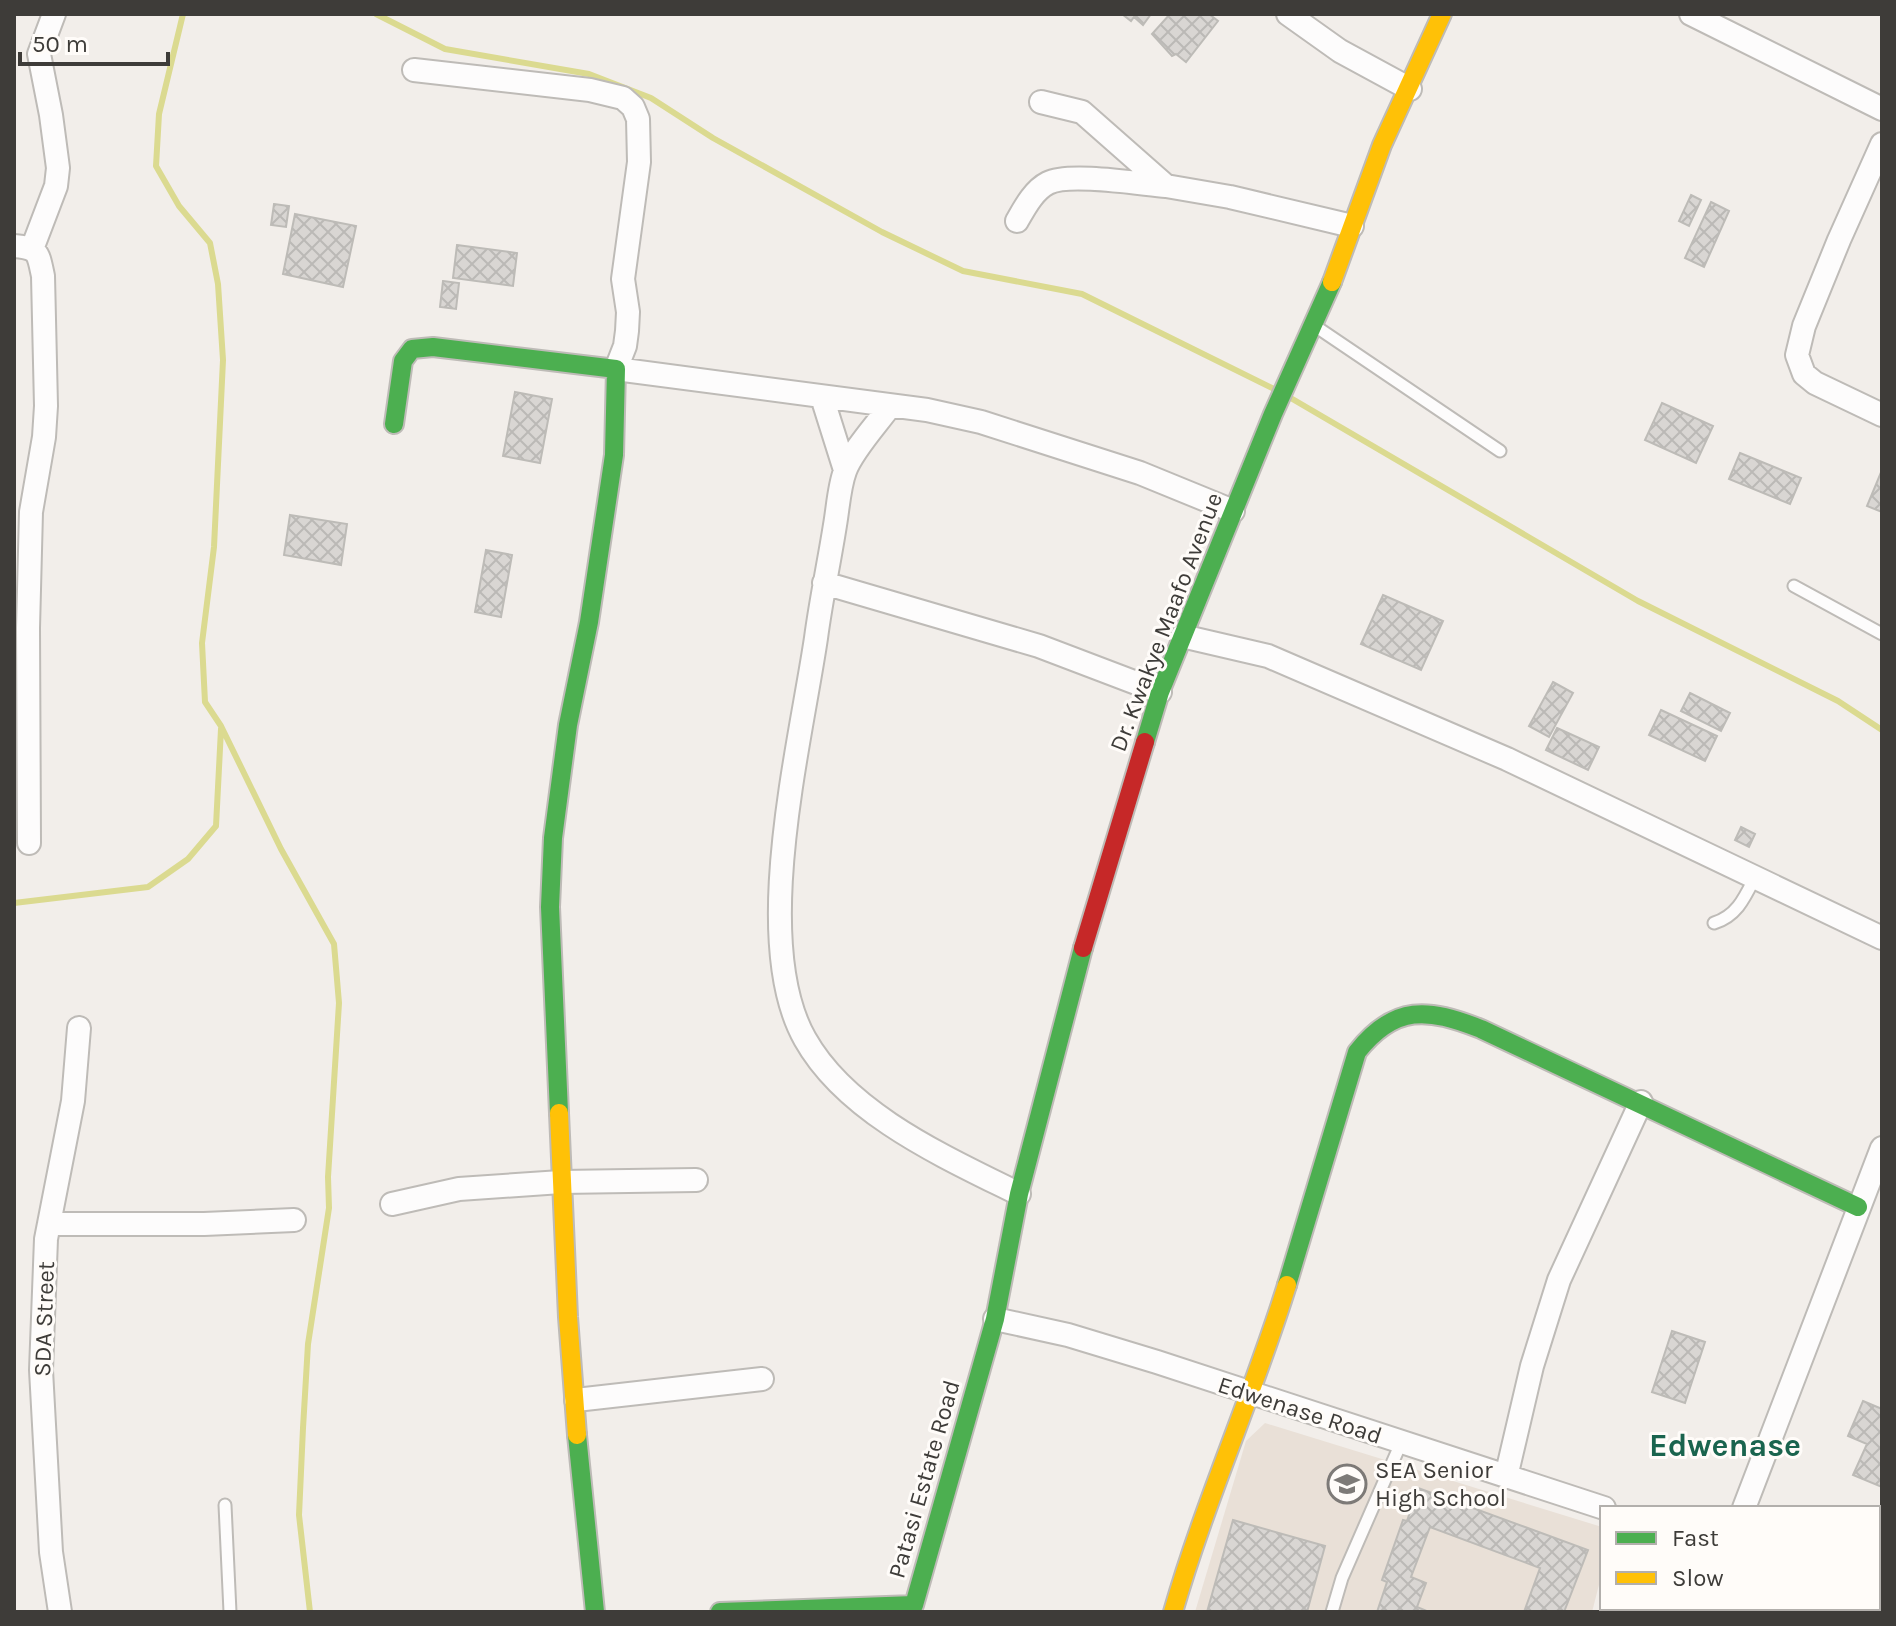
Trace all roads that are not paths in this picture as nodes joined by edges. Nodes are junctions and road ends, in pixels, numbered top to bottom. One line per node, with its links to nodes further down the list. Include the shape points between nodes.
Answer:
1 (54, 14): 13 (street, via 39,54 53,128 56,186)
2 (1288, 14): 6 (street, via 1340,51)
3 (1442, 14): 6 (street, Dr. Kwakye Maafo Avenue)
4 (1691, 14): 8 (street)
5 (414, 70): 15 (street, via 590,90 623,98 633,107 639,162 623,279 627,331)
6 (1410, 89): 12 (street, Dr. Kwakye Maafo Avenue)
7 (1041, 102): 10 (street, via 1082,112)
8 (1882, 109)
9 (1882, 144): 18 (street, via 1804,326 1797,355 1804,374 1815,383)
10 (1166, 186): 11 (street, via 1054,180 1037,192); 12 (street)
11 (1017, 221)
12 (1352, 226): 14 (street, Dr. Kwakye Maafo Avenue)
13 (23, 247): 28 (street, via 38,255 43,276 46,406 31,512)
14 (1313, 325): 20 (lane); 22 (street, Dr. Kwakye Maafo Avenue)
15 (616, 369): 16 (street); 19 (street, via 433,347 412,349 403,361); 36 (street, via 609,490 553,838 550,907)
16 (822, 397): 17 (street); 21 (street)
17 (890, 406): 21 (street); 22 (street, via 981,422 1140,473)
18 (1882, 415)
19 (394, 424)
20 (1500, 451)
21 (845, 470): 23 (street)
22 (1233, 511): 26 (street, Dr. Kwakye Maafo Avenue)
23 (824, 583): 27 (street, via 1039,646); 37 (street, via 783,860 782,941 792,1011 822,1067 850,1094 925,1145)
24 (1794, 586): 25 (lane)
25 (1882, 634)
26 (1182, 636): 27 (street, Dr. Kwakye Maafo Avenue); 29 (street, via 1268,656 1507,759)
27 (1160, 692): 37 (street, Dr. Kwakye Maafo Avenue, via 1088,929)
28 (29, 843)
29 (1755, 877): 30 (lane, via 1735,912); 31 (street)
30 (1714, 923)
31 (1882, 938)
32 (79, 1028): 41 (street, SDA Street, via 73,1101)
33 (1641, 1102): 39 (street); 44 (street, via 1464,1023 1416,1013 1389,1021 1357,1052); 47 (street, via 1559,1280)
34 (1882, 1148): 39 (street)
35 (696, 1180): 36 (street)
36 (561, 1182): 38 (street, via 459,1189); 45 (street)
37 (1019, 1194): 42 (street, Dr. Kwakye Maafo Avenue)
38 (392, 1204)
39 (1858, 1207): 49 (street)
40 (294, 1220): 41 (street)
41 (49, 1224): 52 (street, SDA Street, via 41,1370 51,1552)
42 (995, 1319): 44 (street, Edwenase Road, via 1068,1335); 51 (street, Patasi Estate Road)
43 (762, 1379): 45 (street)
44 (1251, 1393): 46 (street, Edwenase Road); 56 (street)
45 (576, 1400): 54 (street)
46 (1401, 1443): 47 (street, Edwenase Road); 57 (lane)
47 (1506, 1477): 50 (street, Edwenase Road)
48 (225, 1505): 53 (lane)
49 (1745, 1506)
50 (1600, 1507)
51 (913, 1608): 55 (street, Patasi Estate Road)
52 (60, 1612)
53 (230, 1612)
54 (595, 1612)
55 (720, 1612)
56 (1173, 1612)
57 (1332, 1612)

